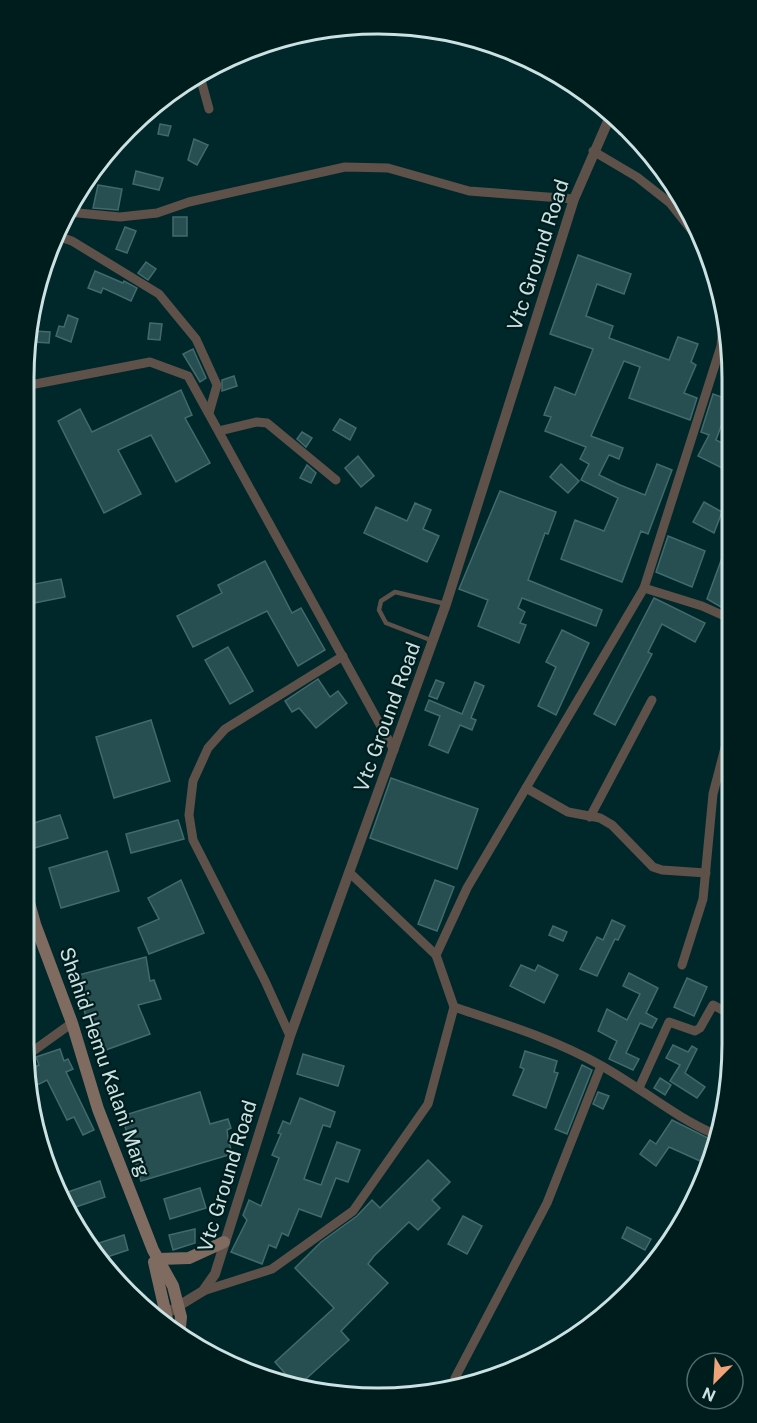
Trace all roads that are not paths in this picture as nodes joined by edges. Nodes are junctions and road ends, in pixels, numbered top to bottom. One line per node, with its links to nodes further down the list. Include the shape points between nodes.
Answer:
1 (202, 84): 2 (street)
2 (209, 108)
3 (607, 122): 4 (street, Vtc Ground Road)
4 (593, 151): 5 (street, Vtc Ground Road); 7 (street, via 637,177 669,203)
5 (574, 199): 6 (street, via 469,191 388,168 345,167 189,202 157,213 120,217); 15 (street, Vtc Ground Road)
6 (77, 213)
7 (685, 223)
8 (65, 239): 11 (street, via 159,294 196,339 217,385)
9 (722, 357): 14 (street)
10 (35, 384): 11 (street, via 150,362 188,376)
11 (209, 413): 12 (street)
12 (219, 431): 13 (street, via 267,423); 18 (street)
13 (336, 480)
14 (644, 588): 16 (street); 22 (street)
15 (446, 604): 17 (street, Vtc Ground Road); 17 (lane, via 395,592 381,601 379,610 386,623)
16 (722, 615)
17 (433, 641): 20 (street, Vtc Ground Road)
18 (343, 656): 20 (street); 32 (street, via 225,729 208,748 193,781 189,814 193,840)
19 (652, 700): 23 (street)
20 (394, 750): 24 (street, Vtc Ground Road)
21 (722, 758): 25 (street, via 712,794)
22 (526, 788): 23 (street, via 560,808); 27 (street, via 467,888)
23 (590, 817): 25 (street, via 612,825 654,867)
24 (350, 873): 27 (street); 32 (street, Vtc Ground Road)
25 (706, 873): 28 (street, via 704,898)
26 (35, 940): 31 (main road, Shahid Hemu Kalani Marg)
27 (436, 955): 29 (street)
28 (682, 965)
29 (454, 1007): 34 (street, via 556,1042); 39 (street, via 428,1104 353,1211 272,1269)
30 (722, 1010): 35 (street, via 713,1005 695,1031 669,1022)
31 (72, 1023): 33 (street); 38 (main road, Shahid Hemu Kalani Marg, via 98,1109)
32 (290, 1036): 37 (street, Vtc Ground Road)
33 (35, 1050)
34 (602, 1066): 35 (street); 43 (street, via 547,1203)
35 (639, 1088): 36 (street, via 683,1120)
36 (711, 1133)
37 (224, 1242): 38 (main road, via 189,1258); 39 (street, Vtc Ground Road, via 215,1274)
38 (156, 1255): 40 (main road, Shahid Hemu Kalani Marg)
39 (203, 1290): 40 (street, Vtc Ground Road)
40 (173, 1310): 41 (main road); 42 (main road)
41 (171, 1319)
42 (181, 1327)
43 (455, 1378)

